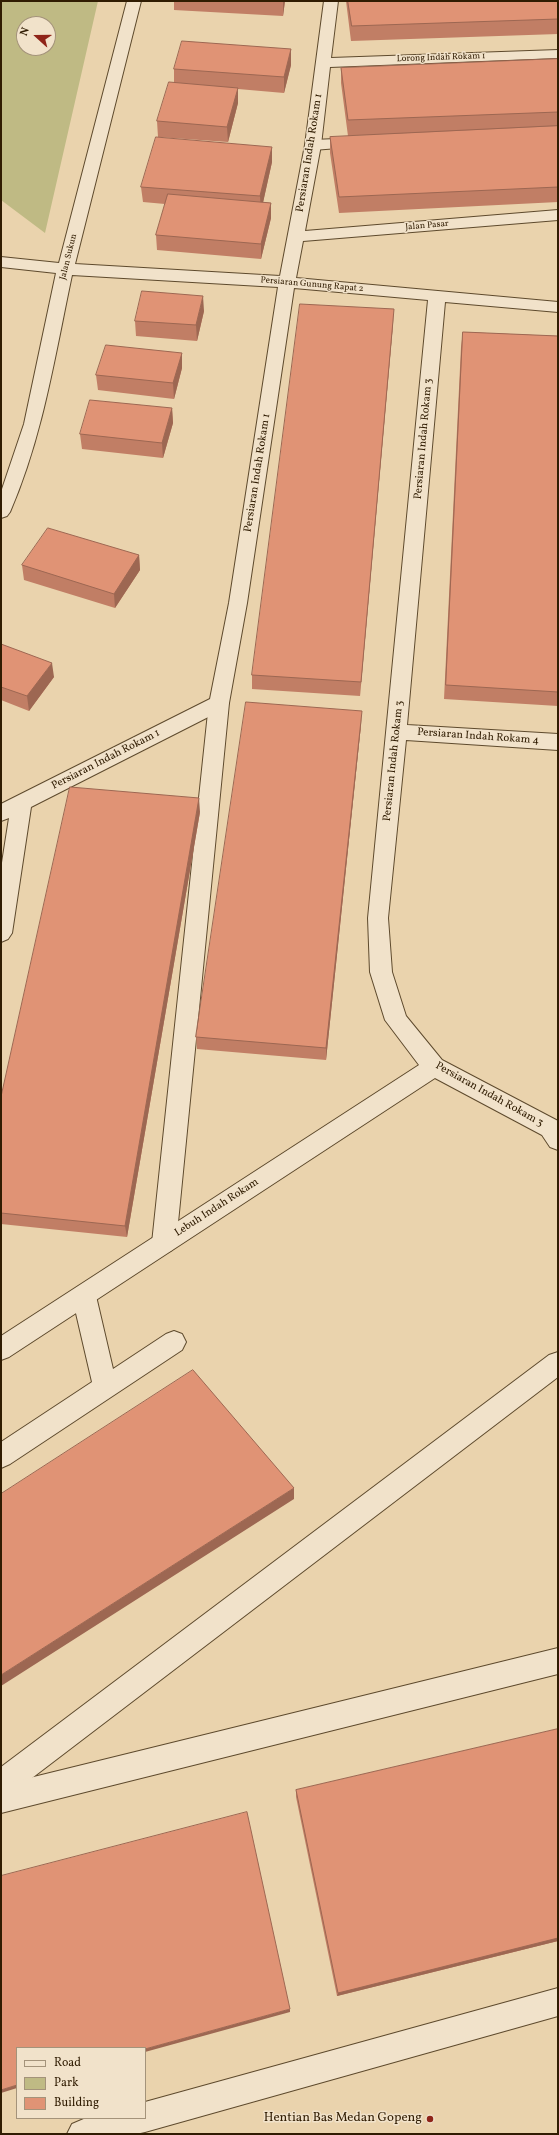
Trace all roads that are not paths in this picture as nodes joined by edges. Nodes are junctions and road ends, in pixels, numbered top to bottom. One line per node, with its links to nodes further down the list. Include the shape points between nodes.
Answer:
1 (134, 1): 10 (street, Jalan Sukun)
2 (331, 1): 4 (street, Persiaran Indah Rokam 1)
3 (558, 54): 4 (street, Lorong Indah Rokam 1)
4 (323, 63): 6 (street, Persiaran Indah Rokam 1)
5 (376, 142): 6 (street)
6 (313, 145): 8 (street, Persiaran Indah Rokam 1)
7 (558, 215): 8 (street, Jalan Pasar)
8 (296, 237): 11 (street, Persiaran Indah Rokam 1)
9 (1, 262): 10 (street, Persiaran Gunung Rapat 2)
10 (66, 269): 11 (street, Persiaran Gunung Rapat 2); 14 (street, Jalan Sukun, via 29,435 12,489)
11 (287, 282): 12 (street, Persiaran Gunung Rapat 2); 15 (street, Persiaran Indah Rokam 1, via 238,603)
12 (437, 296): 13 (street, Persiaran Gunung Rapat 2); 16 (street, Persiaran Indah Rokam 3)
13 (558, 307)
14 (1, 512)
15 (219, 703): 18 (street, Persiaran Indah Rokam 1); 23 (street)
16 (397, 732): 17 (street, Persiaran Indah Rokam 4); 21 (street, Persiaran Indah Rokam 3, via 378,918 381,972 396,1020)
17 (558, 742)
18 (22, 802): 19 (street, Persiaran Indah Rokam 1); 20 (street)
19 (1, 813)
20 (1, 933)
21 (434, 1067): 22 (street, Persiaran Indah Rokam 3); 23 (street, Lebuh Indah Rokam)
22 (555, 1130)
23 (164, 1243): 24 (street, Lebuh Indah Rokam)
24 (84, 1296): 26 (street, Lebuh Indah Rokam); 28 (street)
25 (174, 1342): 28 (street)
26 (1, 1349)
27 (558, 1363): 31 (street)
28 (105, 1387): 29 (street)
29 (1, 1456)
30 (558, 1661): 32 (street)
31 (1, 1784)
32 (1, 1799)
33 (558, 2002): 34 (street)
34 (146, 2117)
35 (136, 2119): 36 (street)
36 (82, 2134)

